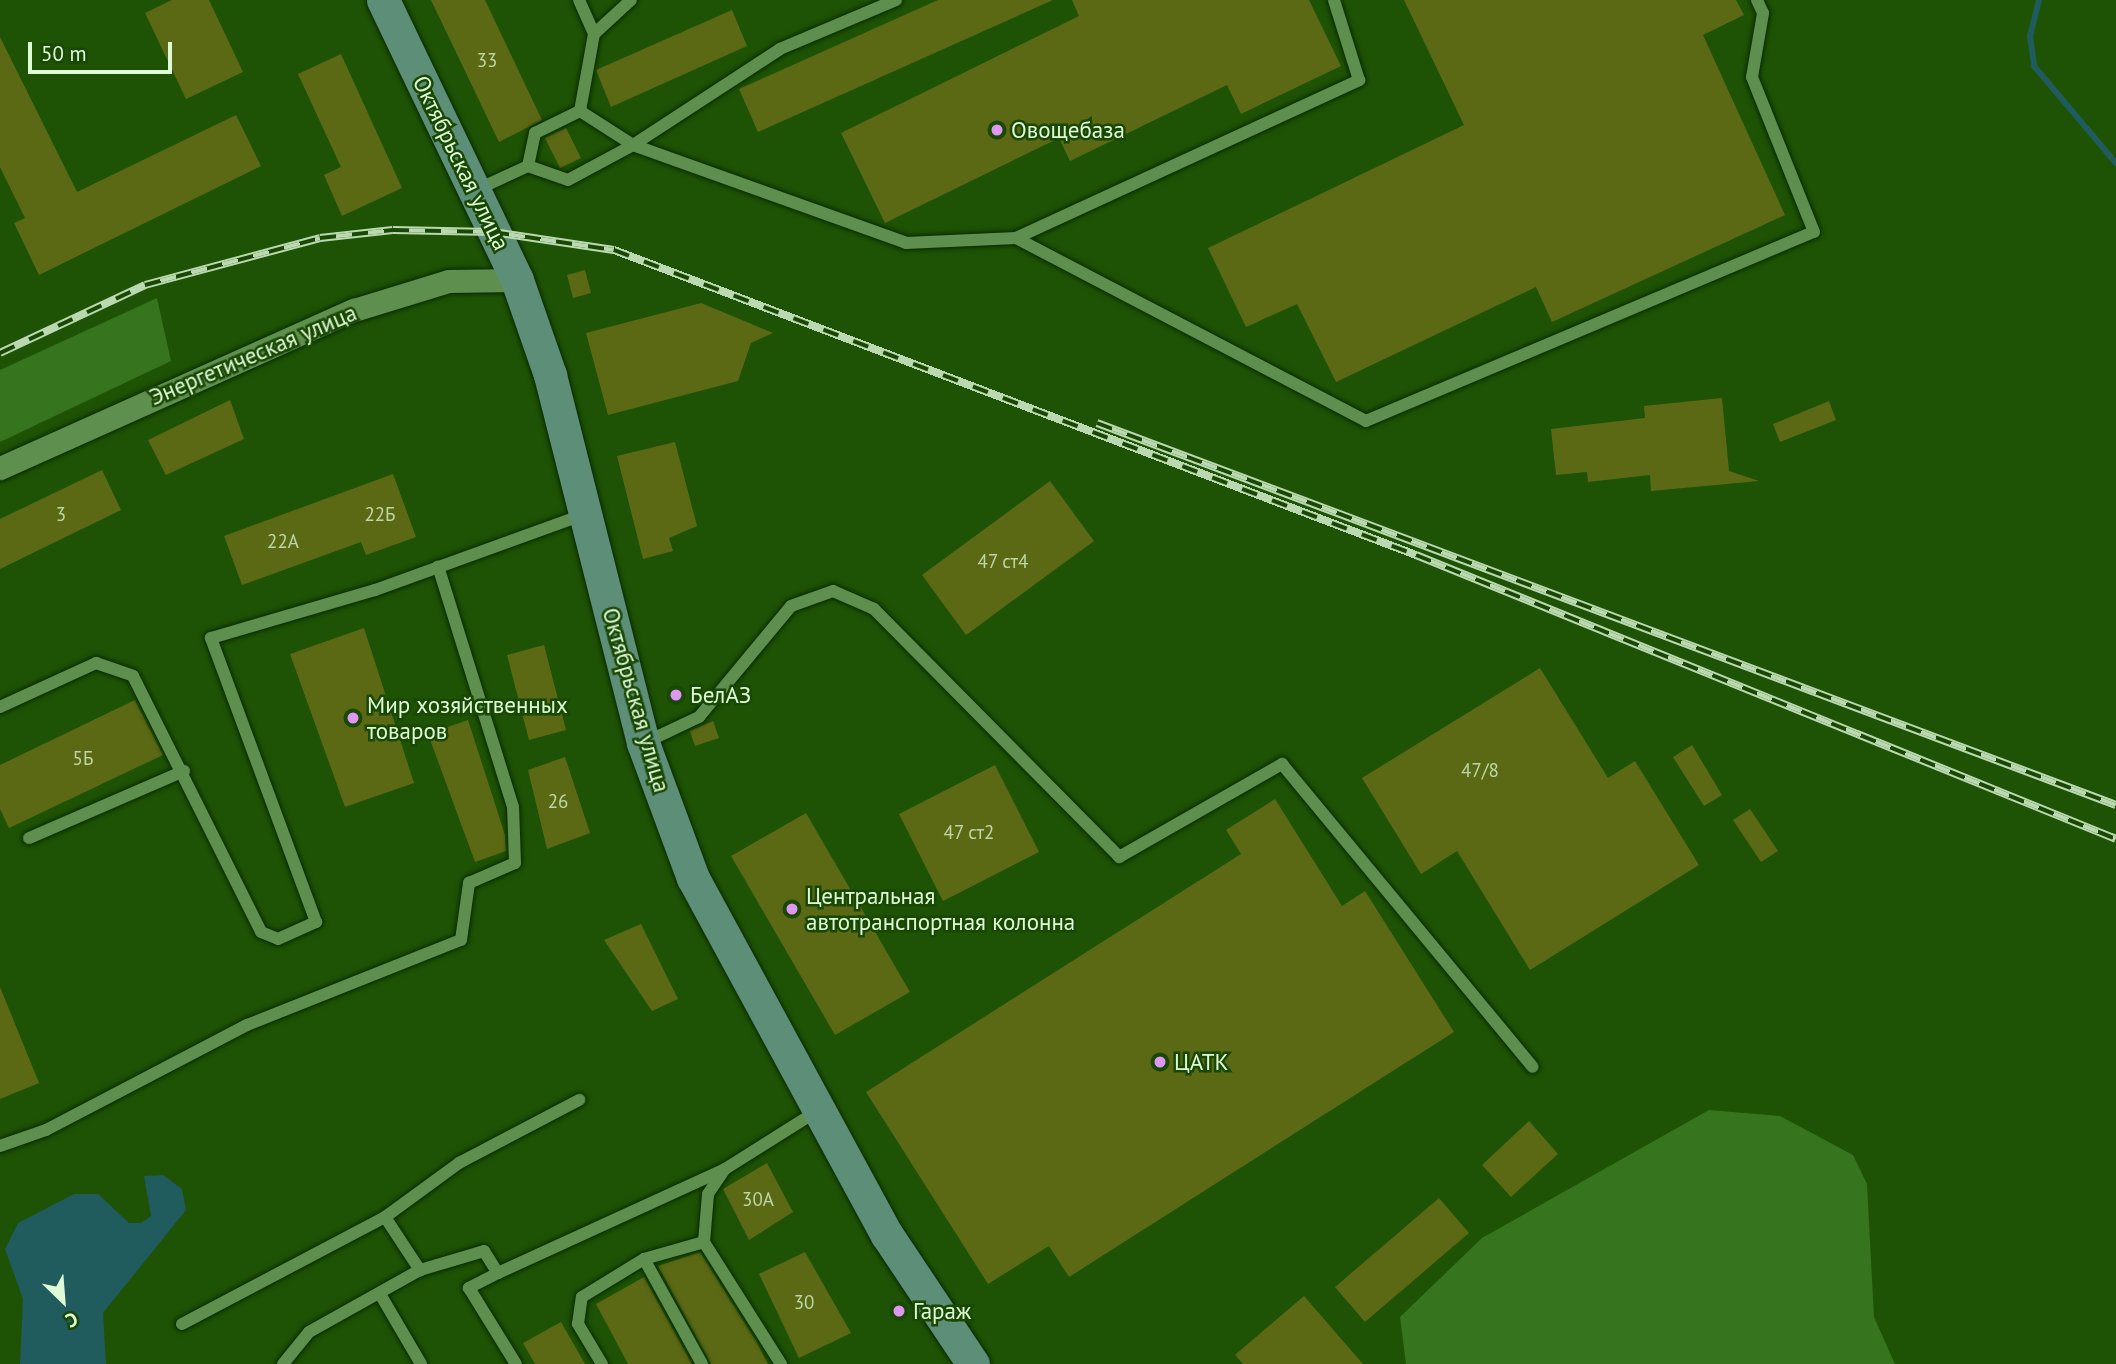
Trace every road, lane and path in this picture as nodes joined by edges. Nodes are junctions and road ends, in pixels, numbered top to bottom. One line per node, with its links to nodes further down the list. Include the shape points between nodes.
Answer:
1 (383, 0): 11 (street, Октябрьская улица)
2 (579, 0): 7 (lane)
3 (631, 0): 7 (lane)
4 (896, 0): 9 (lane, via 780,49)
5 (1334, 0): 12 (lane, via 1359,80)
6 (1757, 0): 12 (lane, via 1763,13 1752,77 1814,232 1366,421)
7 (594, 34): 8 (lane)
8 (580, 111): 9 (lane); 10 (lane, via 535,133)
9 (633, 145): 10 (lane, via 568,180); 12 (lane, via 906,243)
10 (528, 166): 11 (lane)
11 (472, 192): 13 (street, Октябрьская улица)
12 (1016, 238)
13 (517, 280): 14 (street, Энергетическая улица, via 448,281 354,310); 15 (street, Октябрьская улица)
14 (0, 468)
15 (585, 514): 16 (lane); 18 (street, Октябрьская улица)
16 (438, 566): 19 (lane, via 211,638 316,922 278,939 261,932); 24 (lane, via 513,807 515,863 469,883 461,940 247,1025 46,1130)
17 (0, 707): 19 (lane, via 96,663 132,676)
18 (643, 743): 21 (lane, via 699,717 791,606 833,591 874,609 1119,857 1282,764); 23 (street, Октябрьская улица, via 694,878)
19 (184, 771): 20 (lane)
20 (29, 838)
21 (1534, 1067)
22 (579, 1100): 26 (lane, via 459,1163)
23 (817, 1111): 25 (lane); 39 (street, Октябрьская улица, via 920,1292)
24 (0, 1146)
25 (724, 1168): 27 (lane, via 708,1194); 30 (lane)
26 (385, 1217): 29 (lane); 32 (lane)
27 (704, 1242): 28 (lane); 38 (lane)
28 (644, 1259): 36 (lane, via 582,1297 578,1324); 37 (lane)
29 (420, 1270): 30 (lane, via 484,1251); 31 (lane)
30 (498, 1273): 35 (lane, via 469,1288)
31 (380, 1294): 33 (lane, via 309,1332); 34 (lane)
32 (182, 1324)
33 (283, 1364)
34 (421, 1364)
35 (516, 1364)
36 (602, 1364)
37 (702, 1364)
38 (781, 1364)
39 (972, 1364)

